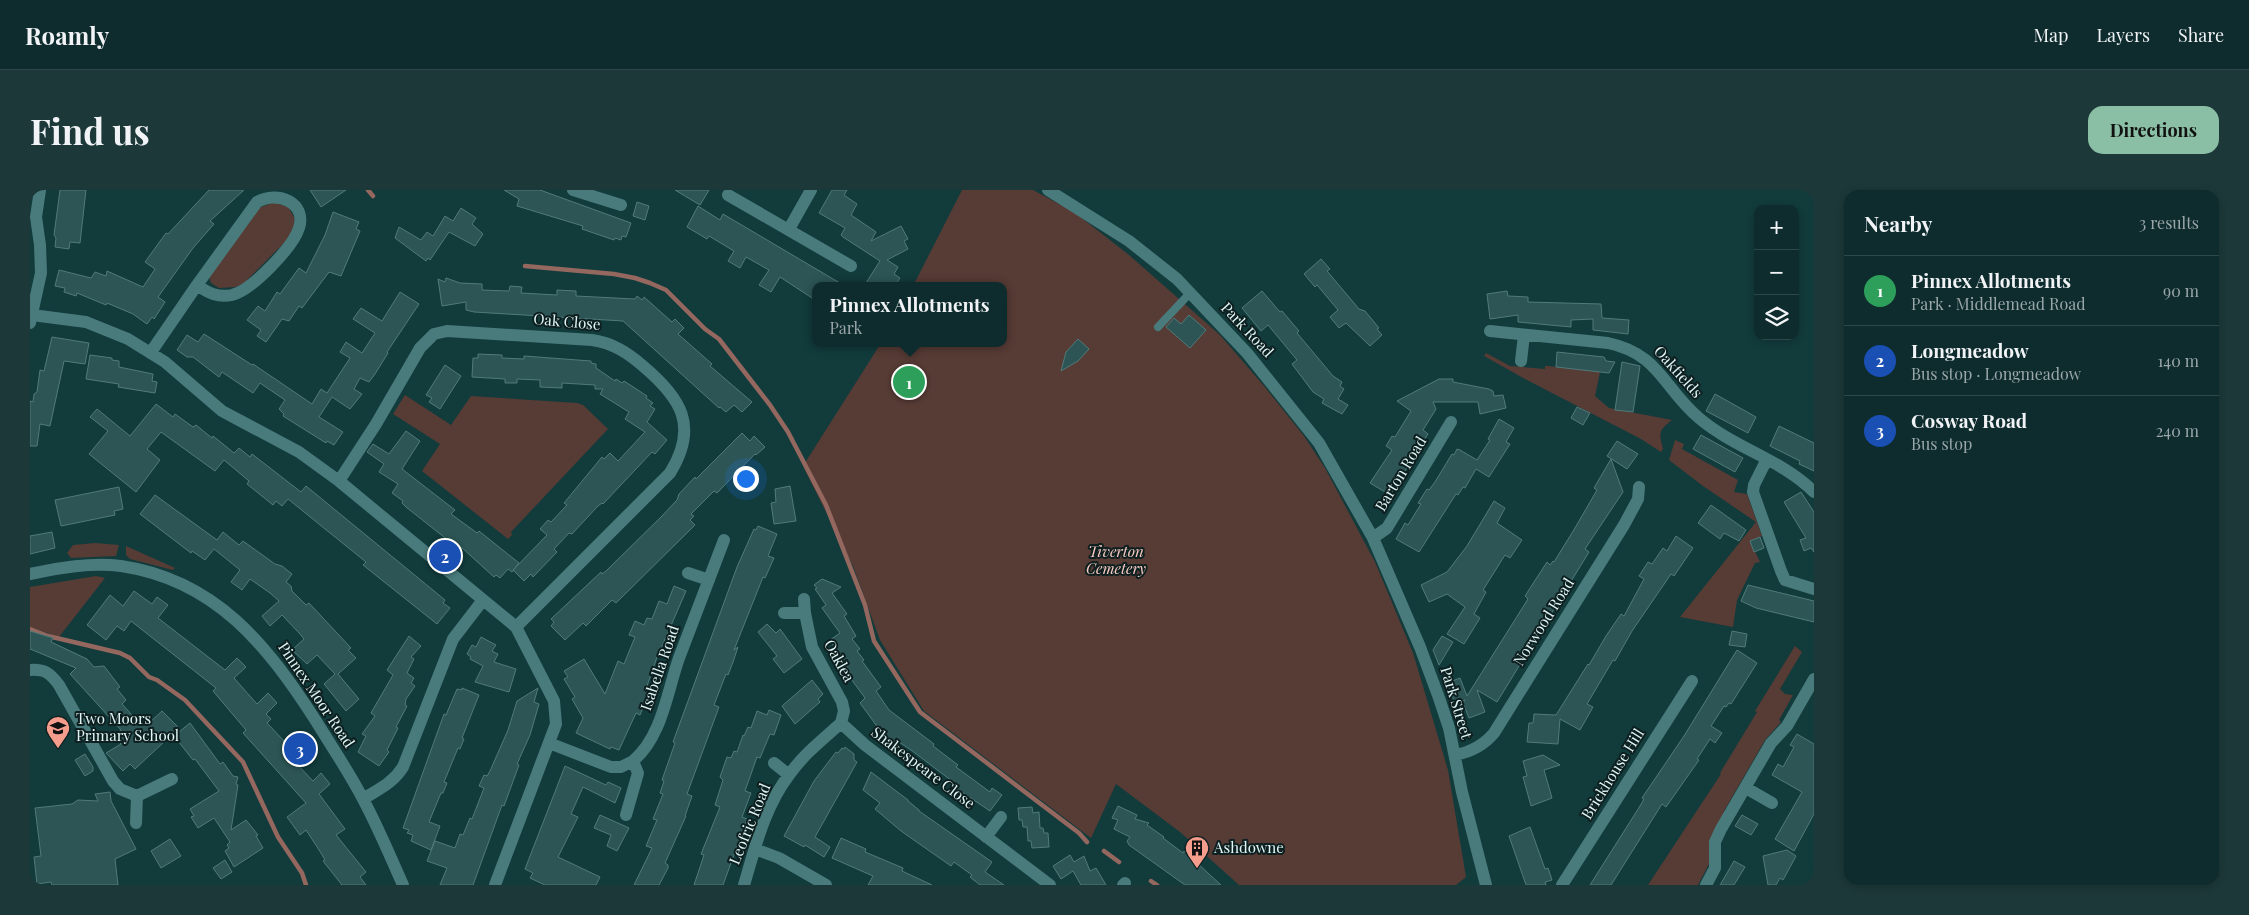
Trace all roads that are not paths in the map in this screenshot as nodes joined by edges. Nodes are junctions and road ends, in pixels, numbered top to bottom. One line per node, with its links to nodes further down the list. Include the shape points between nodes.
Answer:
1 (40, 190): 8 (street)
2 (573, 190): 5 (street)
3 (811, 190): 9 (street)
4 (1048, 190): 12 (street, Park Road, via 1129,241)
5 (592, 193): 7 (street)
6 (728, 195): 9 (street)
7 (621, 205)
8 (33, 217): 13 (street, via 40,245 41,273)
9 (789, 229): 10 (street)
10 (852, 266)
11 (196, 285): 11 (street, via 257,202 276,196 296,207 301,218 296,237 251,285 234,295 220,296); 17 (street)
12 (1190, 293): 14 (lane); 24 (street, Park Road, via 1247,353 1305,424)
13 (31, 319): 17 (street, via 86,322)
14 (1158, 327)
15 (1490, 331): 16 (street, Oakfields)
16 (1524, 335): 18 (street); 20 (street, Oakfields, via 1608,343 1638,353 1650,362 1699,419)
17 (151, 352): 21 (street, via 222,412 298,452)
18 (1521, 361)
19 (1451, 422): 24 (street, Barton Road, via 1387,528)
20 (1767, 459): 23 (street, Oakfields); 29 (street, via 1753,492 1781,571 1785,580)
21 (339, 481): 31 (street); 34 (street, Oak Close, via 420,348 434,334 447,331 592,340 617,347 636,360 676,399 685,429 682,451 670,473)
22 (1638, 487): 40 (street, Norwood Road, via 1638,499 1624,525 1488,741)
23 (1814, 492)
24 (1373, 538): 40 (street, Park Street, via 1436,689)
25 (724, 540): 28 (street, Isabella Road)
26 (688, 573): 28 (street)
27 (30, 574): 47 (street, Pinnex Moor Road, via 88,566 119,566 170,579 209,600 243,626 272,657)
28 (709, 580): 41 (street, Isabella Road, via 653,737)
29 (1814, 589)
30 (804, 599): 32 (street, Oaklea)
31 (483, 600): 34 (street); 47 (street, via 453,639 397,777)
32 (805, 613): 33 (street); 38 (street, Oaklea, via 814,653 842,702)
33 (784, 614)
34 (516, 627): 39 (street, via 554,701 556,724)
35 (30, 670): 46 (street, via 51,674 113,781 120,789)
36 (1814, 678): 45 (street)
37 (1692, 681): 60 (street, Brickhouse Hill)
38 (841, 724): 43 (street, Leofric Road); 52 (street, Shakespeare Close)
39 (549, 743): 41 (street, via 611,767); 54 (street)
40 (1455, 755): 59 (street, Park Street, via 1471,833)
41 (633, 762): 49 (street, via 638,773)
42 (774, 763): 43 (street, Leofric Road)
43 (788, 775): 53 (street, Leofric Road)
44 (172, 779): 46 (street)
45 (1746, 788): 48 (street); 61 (street, via 1716,842 1715,868)
46 (137, 796): 51 (street)
47 (363, 798): 55 (street, Pinnex Moor Road)
48 (1772, 803)
49 (626, 815)
50 (1001, 817): 52 (street)
51 (136, 823)
52 (986, 836): 58 (street, Shakespeare Close)
53 (755, 849): 56 (street, Leofric Road); 57 (street, via 780,858)
54 (498, 884)
55 (403, 885)
56 (744, 885)
57 (826, 885)
58 (1050, 885)
59 (1486, 885)
60 (1562, 885)
61 (1706, 885)

